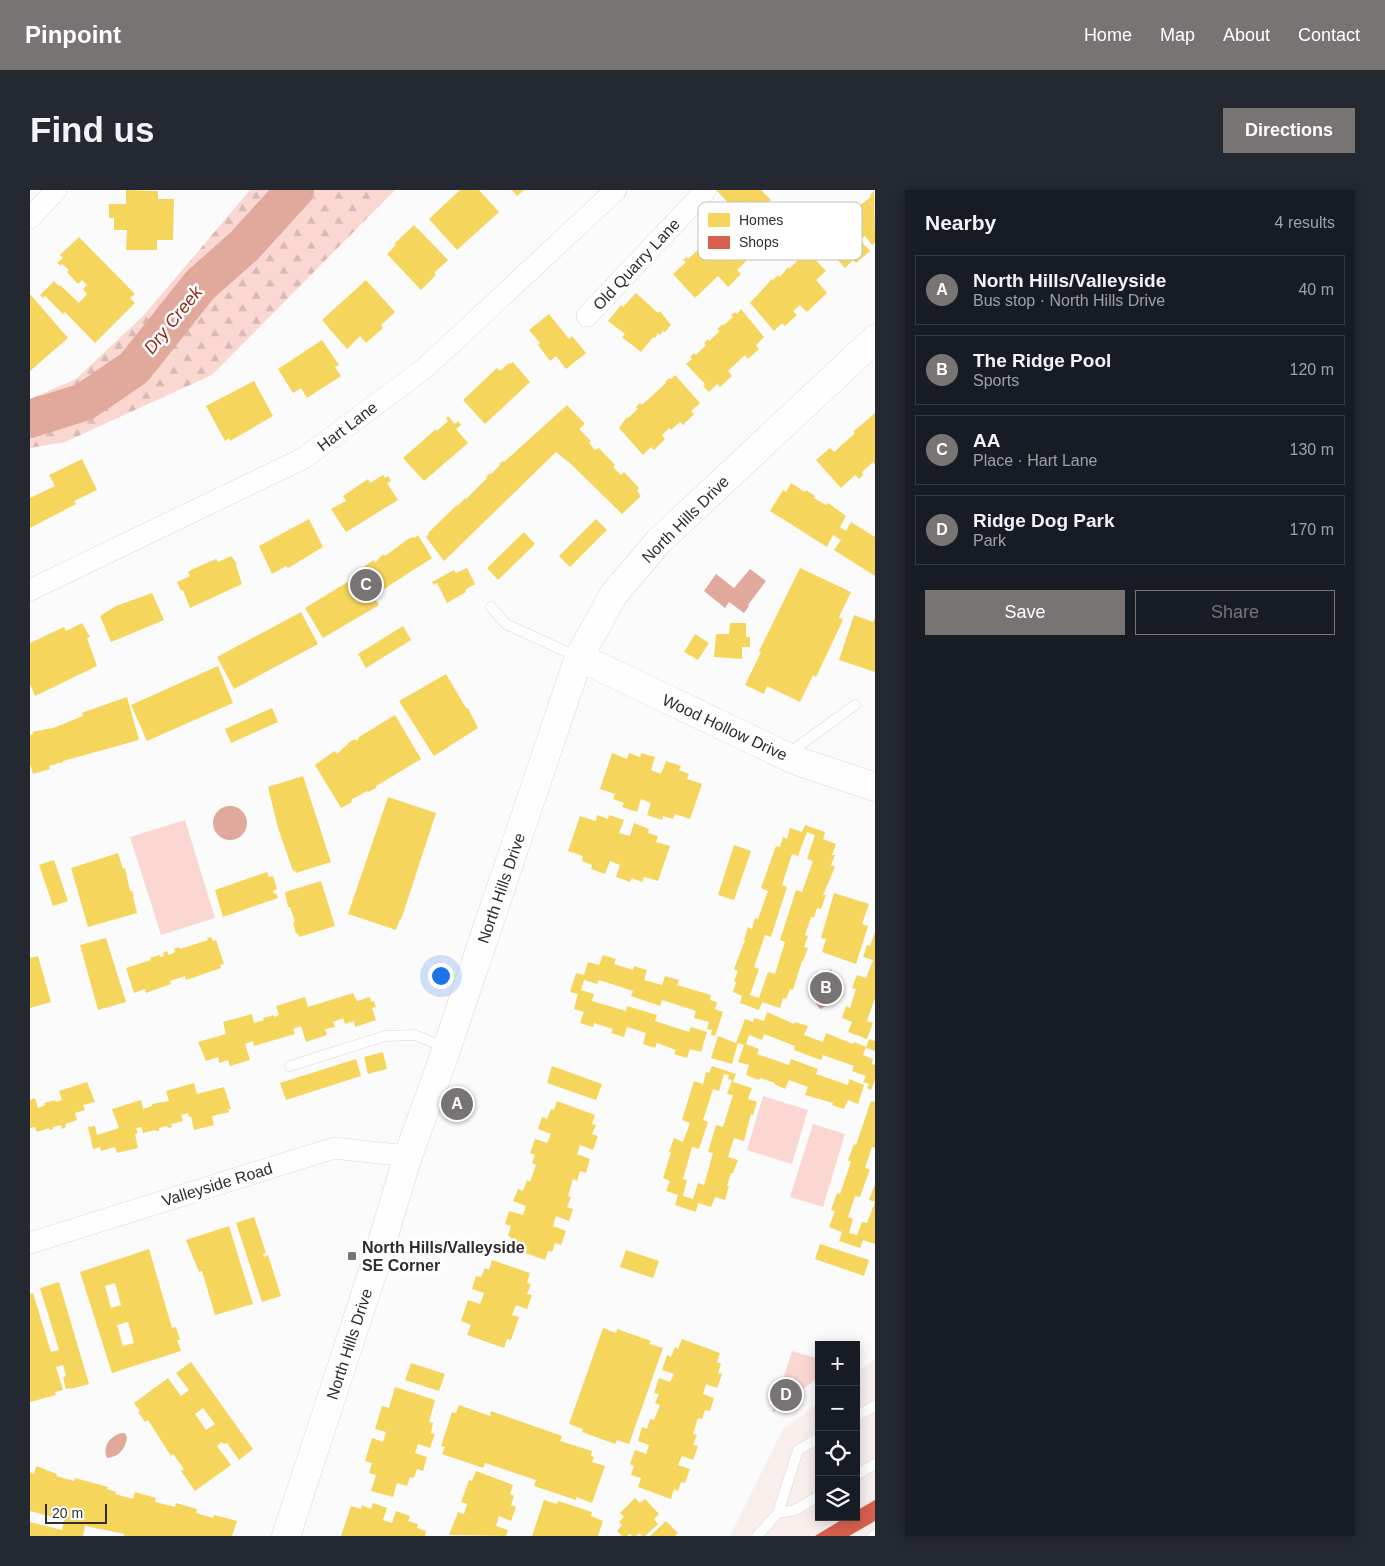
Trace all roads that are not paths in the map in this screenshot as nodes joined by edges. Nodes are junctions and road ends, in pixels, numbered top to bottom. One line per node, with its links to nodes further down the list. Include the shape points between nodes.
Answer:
1 (56, 190): 4 (street)
2 (616, 190): 7 (street, Hart Lane, via 425,368 304,458)
3 (706, 190): 5 (street, Old Quarry Lane)
4 (30, 218)
5 (587, 316)
6 (875, 339): 9 (street, North Hills Drive, via 660,541 614,594)
7 (30, 590)
8 (491, 608): 9 (lane, via 506,624)
9 (579, 657): 11 (street, Wood Hollow Drive); 13 (street, North Hills Drive)
10 (855, 705): 11 (lane)
11 (786, 756): 12 (street, Wood Hollow Drive)
12 (875, 787)
13 (447, 1048): 14 (lane, via 415,1035 385,1036); 15 (street, North Hills Drive)
14 (290, 1066)
15 (408, 1156): 16 (street, Valleyside Road, via 334,1148); 24 (street, North Hills Drive)
16 (30, 1242)
17 (875, 1406): 18 (lane)
18 (860, 1414)
19 (815, 1440): 23 (lane, via 798,1450)
20 (875, 1464): 21 (lane)
21 (860, 1472)
22 (815, 1498): 23 (lane, via 795,1510)
23 (778, 1513): 25 (lane)
24 (286, 1536)
25 (757, 1536)

